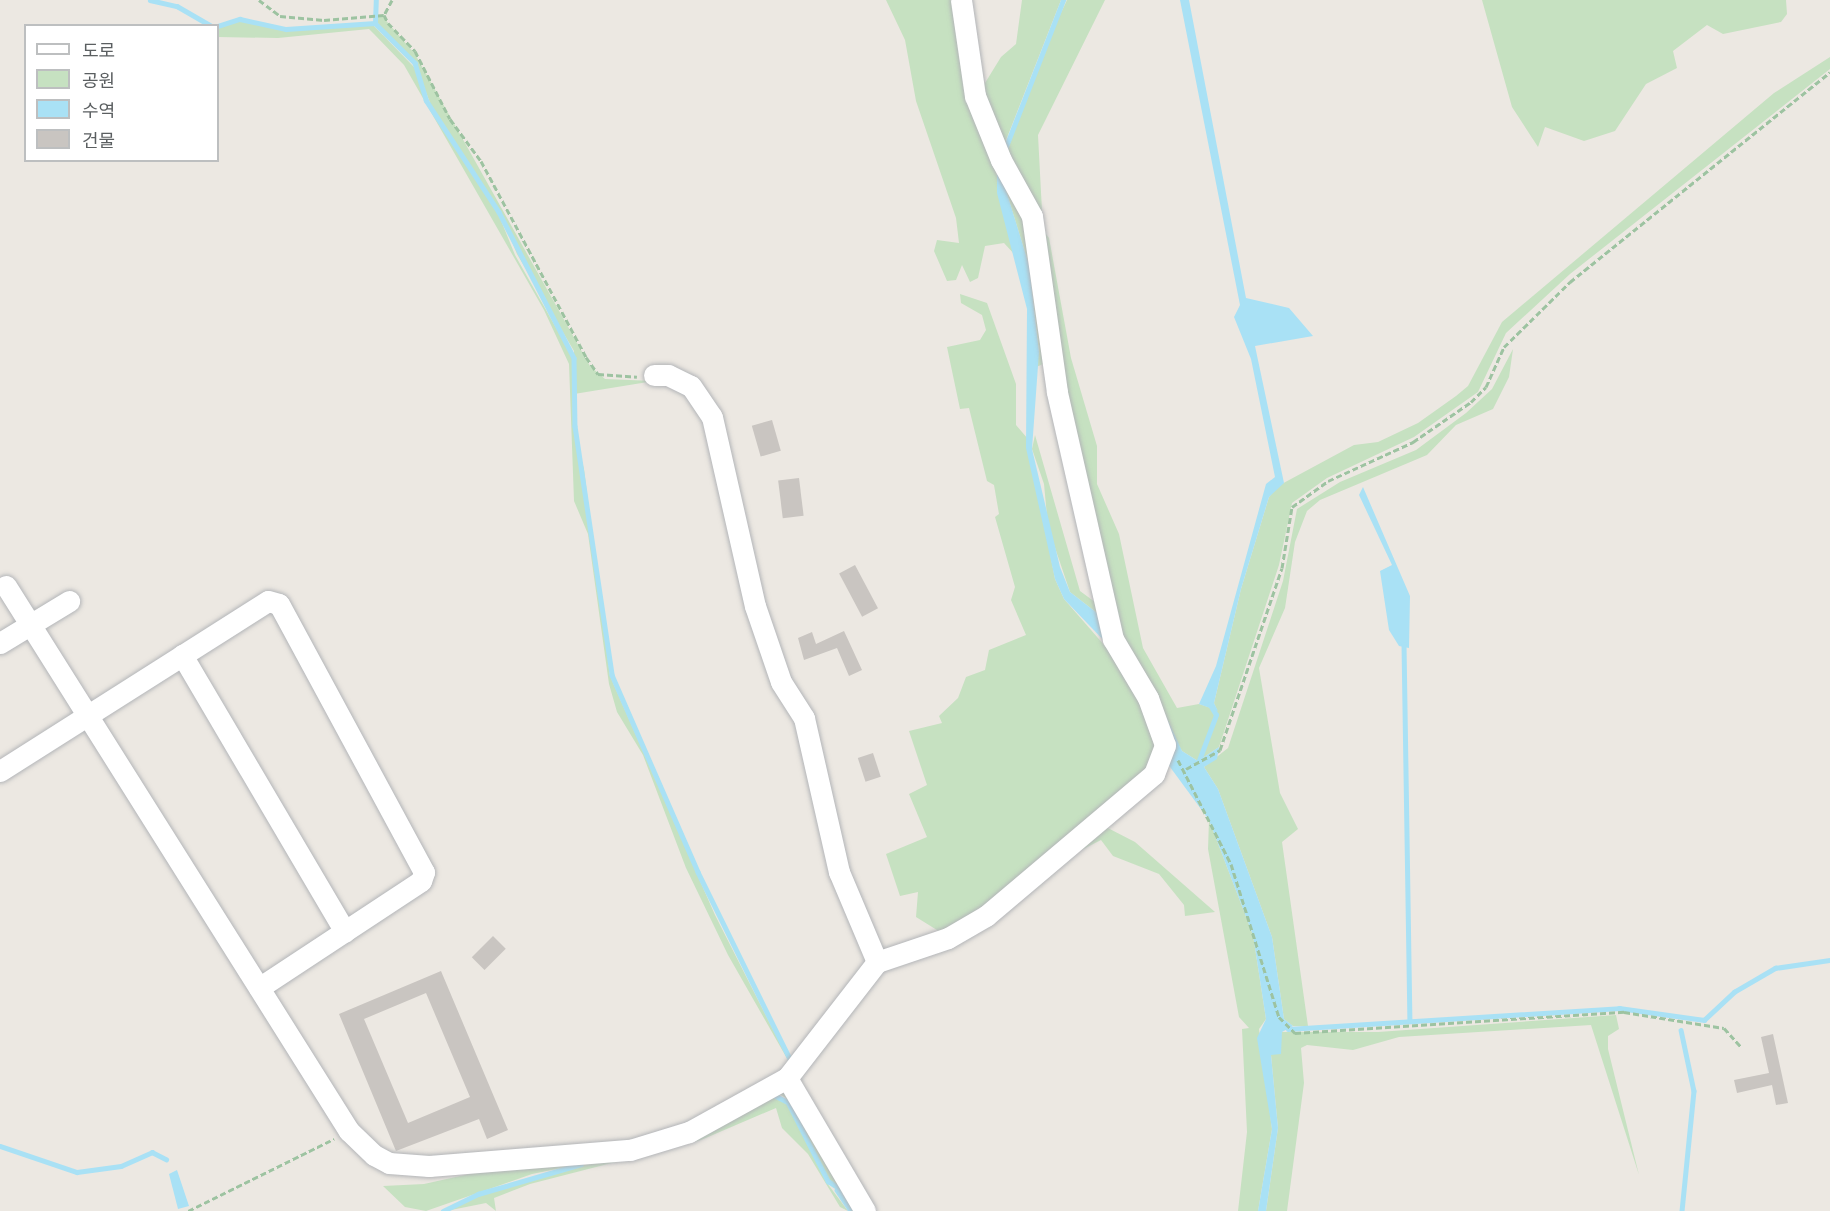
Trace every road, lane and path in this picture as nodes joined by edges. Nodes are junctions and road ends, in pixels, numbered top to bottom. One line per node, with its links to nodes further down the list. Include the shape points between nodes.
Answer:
1 (259, 0): 4 (path, via 280,16 324,20)
2 (392, 0): 4 (path)
3 (961, 0): 13 (street, via 975,96 1001,160 1032,216 1057,392 1113,639 1148,698)
4 (384, 15): 6 (path, via 415,51 450,119 482,161 586,357 607,376)
5 (1830, 72): 14 (path, via 1570,282 1504,347 1486,387 1471,402 1413,442 1328,481 1293,507 1282,568 1220,750)
6 (654, 375): 17 (street, via 691,386 711,417 755,606 781,682 804,718 839,872)
7 (6, 585): 9 (street)
8 (69, 601): 9 (street)
9 (30, 624): 10 (street); 12 (street)
10 (0, 643)
11 (182, 655): 12 (street); 16 (street); 16 (street, via 268,601 279,604 424,872 422,881)
12 (88, 715): 15 (street); 18 (street)
13 (1165, 745): 14 (path); 17 (street, via 1154,774 986,916 948,938)
14 (1186, 769): 19 (path, via 1186,784 1209,814 1231,864 1279,1017 1295,1033 1624,1012 1724,1028)
15 (0, 771)
16 (345, 932): 18 (street)
17 (877, 962): 20 (street)
18 (259, 988): 21 (street)
19 (1742, 1047)
20 (787, 1078): 21 (street, via 689,1132 598,1155 429,1167 390,1163); 23 (street)
21 (349, 1131): 22 (path)
22 (188, 1211)
23 (865, 1211)

